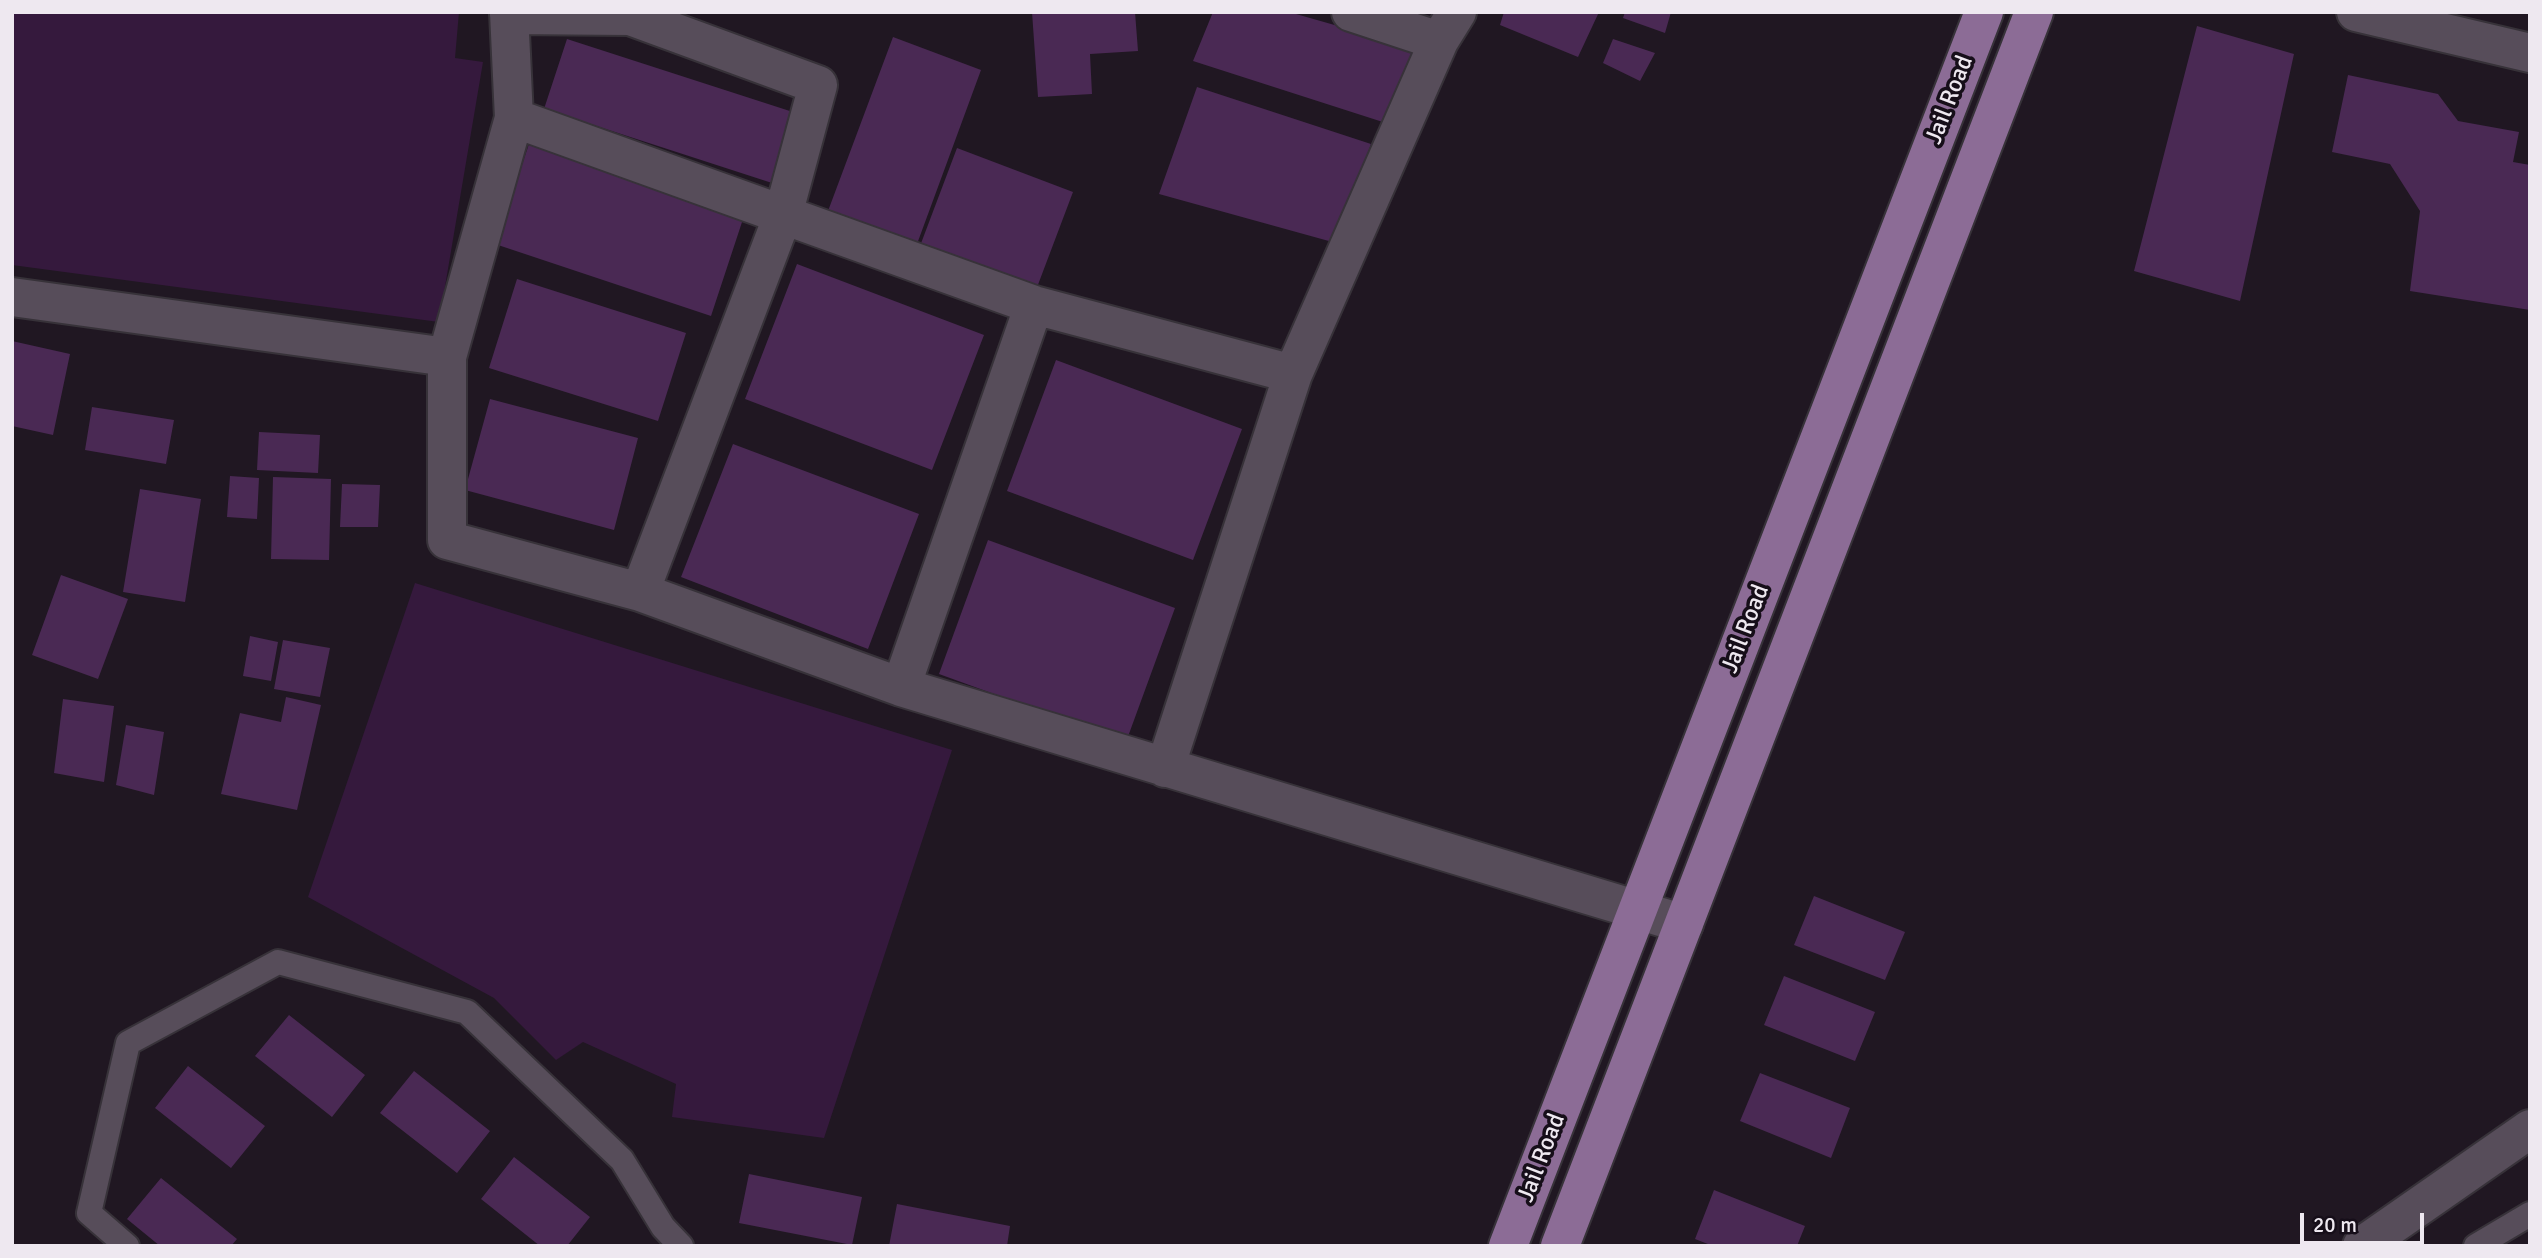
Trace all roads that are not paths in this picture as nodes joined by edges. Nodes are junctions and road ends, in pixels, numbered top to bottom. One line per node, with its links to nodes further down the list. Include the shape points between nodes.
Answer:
1 (1351, 12): 6 (street)
2 (1984, 12): 17 (main road, Jail Road)
3 (2034, 12): 18 (main road, Jail Road)
4 (2356, 12): 7 (street)
5 (509, 14): 8 (street); 9 (street, via 629,16 818,85)
6 (1448, 27): 13 (street)
7 (2530, 53)
8 (514, 118): 9 (street); 12 (street)
9 (783, 215): 11 (street); 14 (street)
10 (12, 297): 12 (street)
11 (1034, 305): 13 (street); 15 (street)
12 (447, 357): 14 (street, via 447,540)
13 (1293, 374): 16 (street)
14 (640, 592): 15 (street)
15 (901, 687): 16 (street)
16 (1165, 768): 17 (street)
17 (1637, 910): 18 (street); 23 (main road, Jail Road)
18 (1684, 924): 24 (main road, Jail Road)
19 (2530, 1129): 25 (street)
20 (2530, 1213): 26 (lane)
21 (127, 1246): 22 (lane, via 89,1213 128,1043 278,962 467,1012 622,1160 663,1227)
22 (681, 1246)
23 (1508, 1246)
24 (1560, 1246)
25 (2362, 1246)
26 (2476, 1246)

